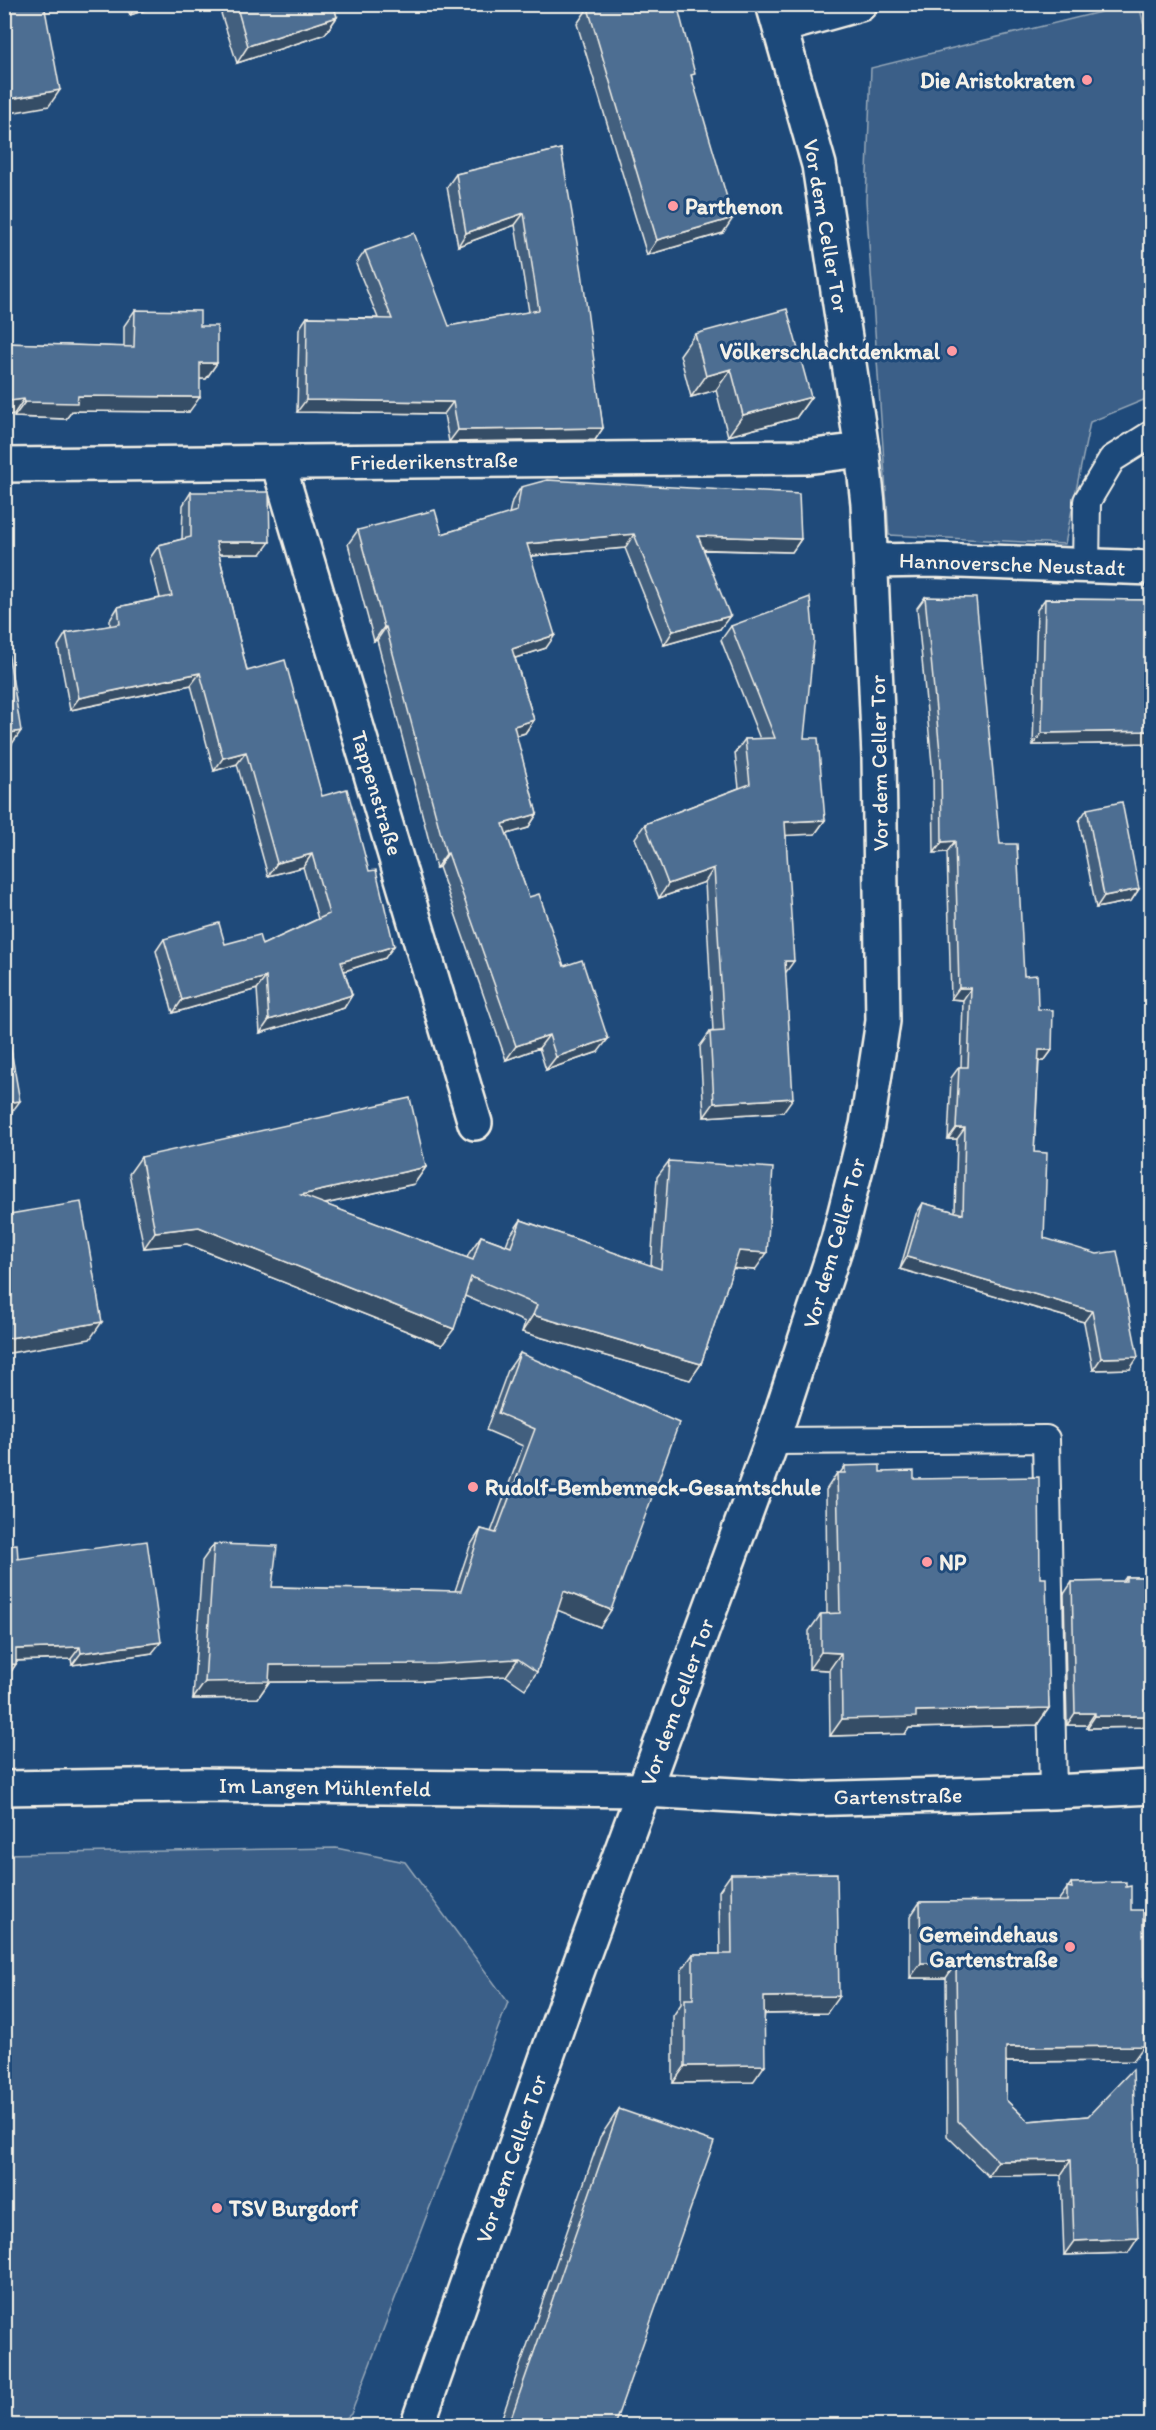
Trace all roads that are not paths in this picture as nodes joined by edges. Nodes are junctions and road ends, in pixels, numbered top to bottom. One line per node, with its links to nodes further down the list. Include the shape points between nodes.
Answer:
1 (860, 4): 2 (street)
2 (777, 15): 4 (street, Vor dem Celler Tor, via 819,165)
3 (1152, 434): 8 (lane, via 1112,459 1087,501)
4 (862, 450): 5 (street, Friederikenstraße, via 806,457); 7 (street, Vor dem Celler Tor)
5 (278, 463): 6 (street, Friederikenstraße); 10 (street, Tappenstraße)
6 (4, 465)
7 (872, 561): 8 (street, Hannoversche Neustadt); 11 (street, Vor dem Celler Tor, via 883,1021 867,1125 838,1240)
8 (1086, 566): 9 (street, Hannoversche Neustadt)
9 (1152, 568)
10 (475, 1124)
11 (772, 1441): 14 (street, Vor dem Celler Tor); 15 (lane, via 1046,1439)
12 (1152, 1787): 15 (street, Gartenstraße)
13 (4, 1788): 14 (street, Im Langen Mühlenfeld, via 193,1785)
14 (645, 1790): 15 (street, Gartenstraße, via 804,1799); 16 (street, Vor dem Celler Tor)
15 (1053, 1792)
16 (417, 2426)

